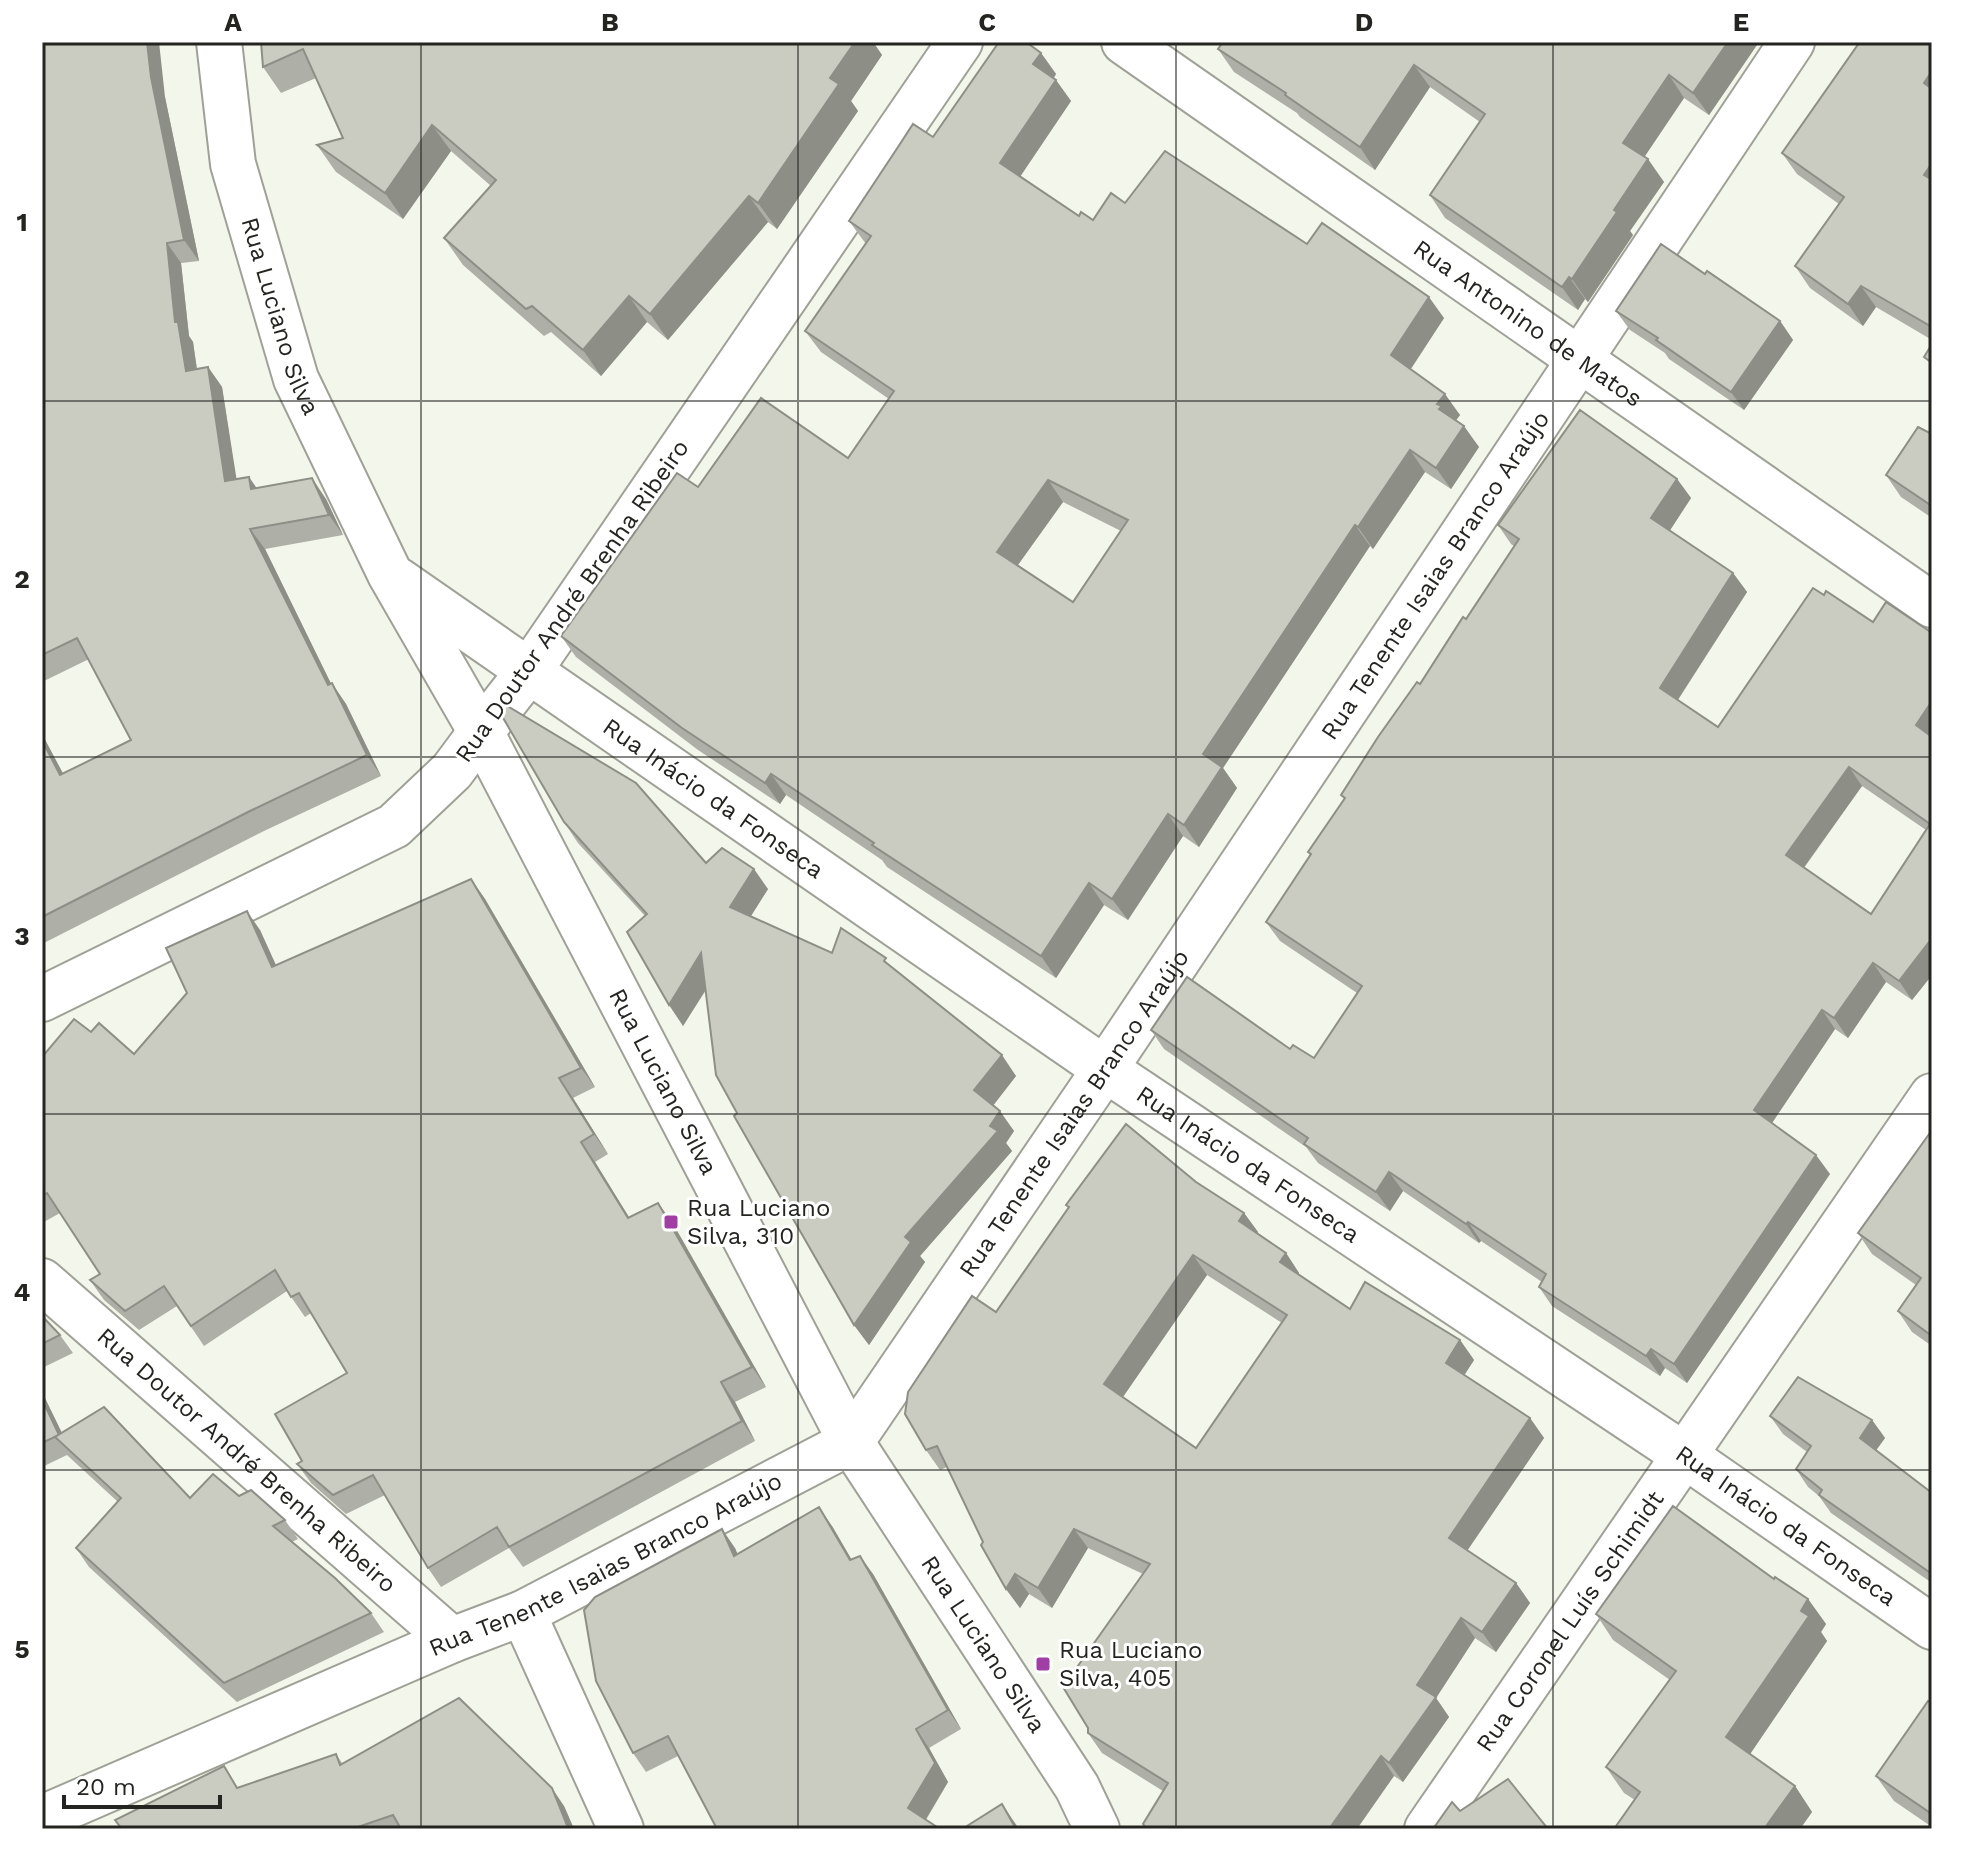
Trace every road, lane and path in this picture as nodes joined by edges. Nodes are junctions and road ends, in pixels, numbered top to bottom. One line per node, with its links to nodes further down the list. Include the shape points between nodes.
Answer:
1 (219, 42): 6 (street, Rua Luciano Silva, via 233,164 296,379)
2 (960, 42): 8 (street, Rua Doutor André Brenha Ribeiro)
3 (1124, 42): 5 (street, Rua Antonino de Matos)
4 (1792, 42): 5 (street, Rua Tenente Isaias Branco Araújo)
5 (1577, 359): 7 (street, Rua Antonino de Matos); 11 (street, Rua Tenente Isaias Branco Araújo)
6 (390, 574): 8 (street, Rua Luciano Silva); 9 (street, Rua Luciano Silva)
7 (1932, 605)
8 (529, 671): 9 (street, Rua Doutor André Brenha Ribeiro); 11 (street, Rua Inácio da Fonseca)
9 (481, 732): 10 (street, Rua Doutor André Brenha Ribeiro, via 452,771 394,826); 14 (street, Rua Luciano Silva)
10 (42, 999)
11 (1105, 1069): 14 (street, Rua Tenente Isaias Branco Araújo); 15 (street, Rua Inácio da Fonseca)
12 (1932, 1096): 15 (street, Rua Coronel Luís Schimidt)
13 (42, 1281): 18 (street, Rua Doutor André Brenha Ribeiro)
14 (851, 1442): 16 (street, Rua Tenente Isaias Branco Araújo); 21 (street, Rua Luciano Silva, via 1077,1787)
15 (1684, 1455): 17 (street, Rua Inácio da Fonseca); 22 (street, Rua Coronel Luís Schimidt)
16 (523, 1613): 18 (street, Rua Tenente Isaias Branco Araújo); 20 (street)
17 (1932, 1627)
18 (452, 1640): 19 (street, Rua Tenente Isaias Branco Araújo)
19 (42, 1818)
20 (621, 1829)
21 (1097, 1829)
22 (1427, 1829)

